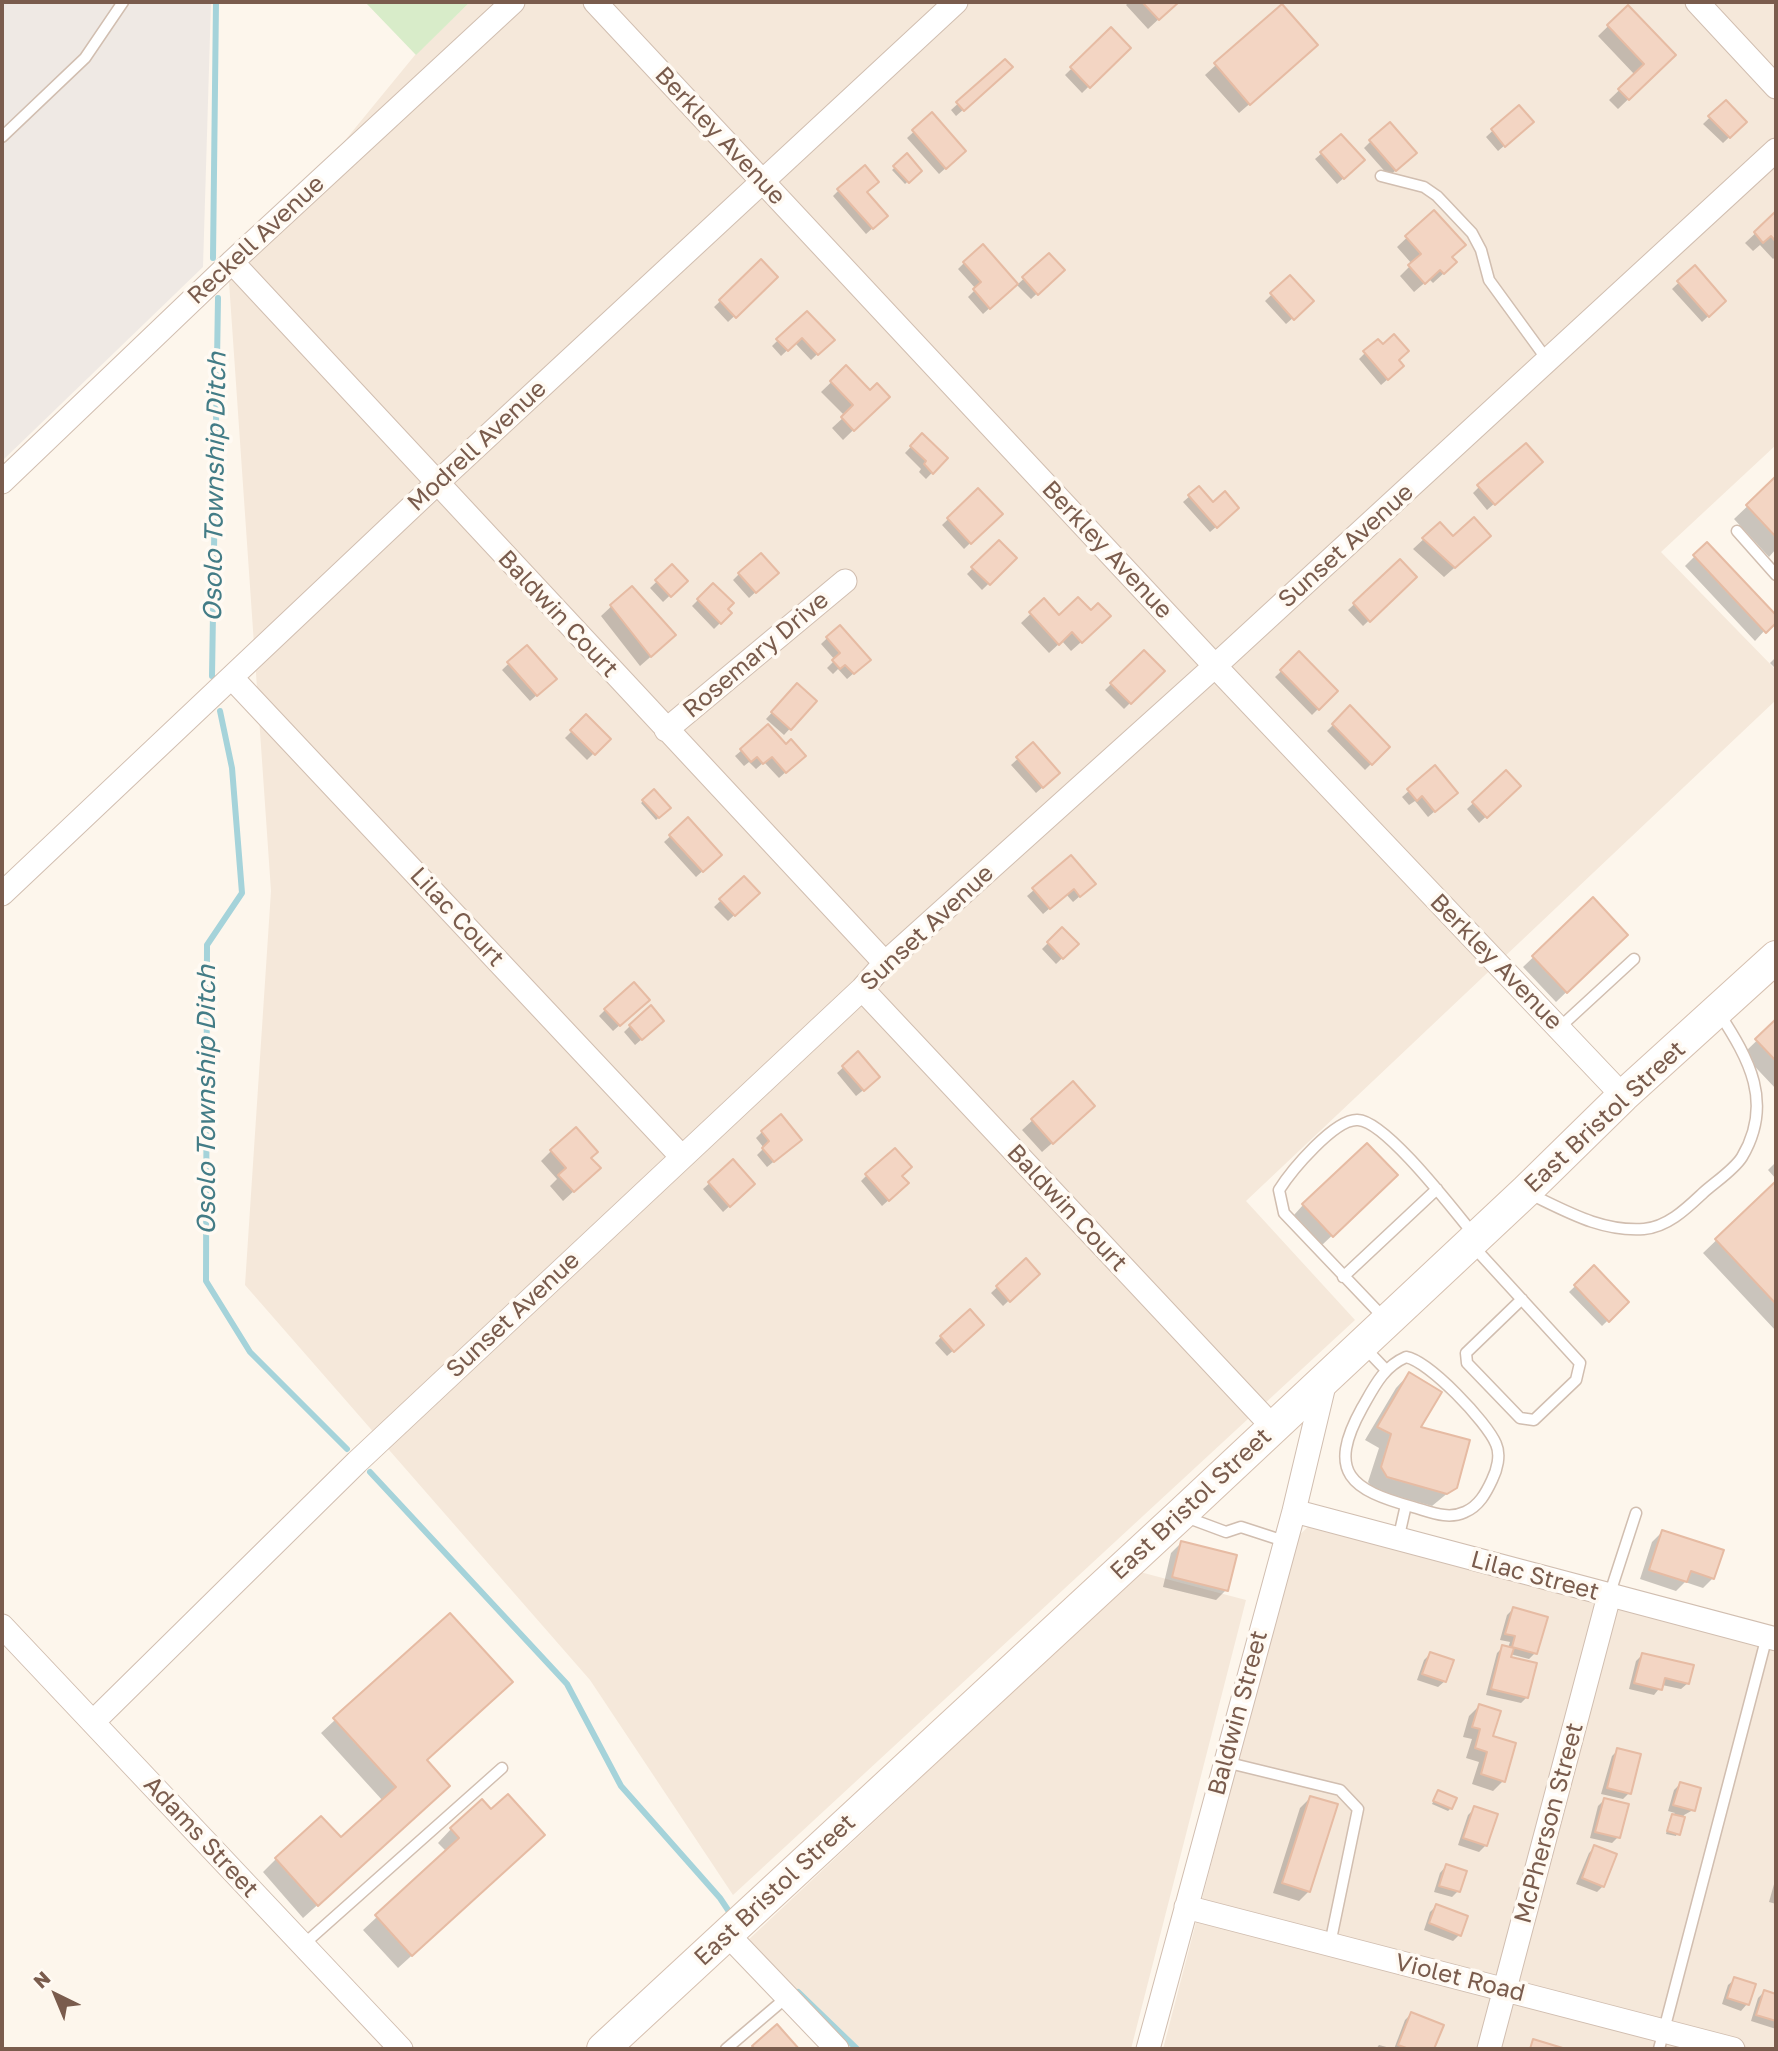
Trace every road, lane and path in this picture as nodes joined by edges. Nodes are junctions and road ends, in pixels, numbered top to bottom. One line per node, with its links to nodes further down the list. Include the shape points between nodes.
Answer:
1 (123, 2): 7 (lane, via 85,58)
2 (513, 2): 11 (street, Reckell Avenue)
3 (595, 2): 10 (street, Berkley Avenue)
4 (956, 2): 10 (street, Modrell Avenue)
5 (1697, 2): 6 (street)
6 (1776, 87)
7 (2, 136)
8 (1776, 150): 12 (street, Sunset Avenue)
9 (1381, 176): 12 (lane, via 1424,187 1472,233 1489,280)
10 (764, 182): 14 (street, Modrell Avenue); 18 (street, Berkley Avenue)
11 (232, 262): 13 (street, Reckell Avenue); 14 (street, Baldwin Court)
12 (1548, 361): 18 (street, Sunset Avenue)
13 (2, 482)
14 (436, 484): 19 (street, Modrell Avenue); 20 (street, Baldwin Court)
15 (1737, 531): 16 (lane)
16 (1774, 567)
17 (845, 581): 20 (street, Rosemary Drive)
18 (1215, 666): 24 (street, Sunset Avenue); 27 (street, Berkley Avenue)
19 (232, 678): 21 (street, Modrell Avenue); 29 (street, Lilac Court)
20 (666, 730): 24 (street, Baldwin Court)
21 (4, 887)
22 (1776, 957): 26 (main road, East Bristol Street)
23 (1634, 959): 27 (lane)
24 (886, 963): 25 (street, Sunset Avenue)
25 (862, 989): 29 (street, Sunset Avenue); 39 (street, Baldwin Court)
26 (1718, 1012): 28 (main road, East Bristol Street); 31 (lane, via 1744,1050 1755,1079 1756,1123 1741,1158 1677,1217 1647,1229 1599,1227)
27 (1559, 1028): 28 (street, Berkley Avenue)
28 (1623, 1096): 31 (main road, East Bristol Street)
29 (681, 1156): 49 (street, Sunset Avenue, via 357,1462)
30 (1437, 1189): 32 (lane); 33 (lane); 33 (lane, via 1378,1128 1359,1119 1342,1122 1291,1171 1279,1190 1284,1213)
31 (1526, 1191): 32 (main road, East Bristol Street)
32 (1473, 1240): 34 (lane); 35 (main road, East Bristol Street)
33 (1343, 1277): 35 (lane)
34 (1522, 1299): 34 (lane, via 1580,1363 1576,1380 1534,1420 1520,1418 1467,1363 1466,1353)
35 (1387, 1321): 36 (main road, East Bristol Street)
36 (1362, 1344): 37 (lane); 38 (main road, East Bristol Street)
37 (1386, 1370): 40 (lane, via 1350,1430 1345,1460 1360,1487); 40 (lane, via 1406,1357 1416,1359 1479,1420 1497,1446 1499,1458 1488,1490 1471,1508 1449,1516)
38 (1326, 1377): 39 (main road, East Bristol Street); 41 (street, Baldwin Street)
39 (1273, 1427): 43 (main road, East Bristol Street)
40 (1406, 1505): 44 (lane)
41 (1294, 1511): 44 (street, Lilac Street); 45 (street, Baldwin Street)
42 (1636, 1513): 46 (lane)
43 (1180, 1515): 45 (lane, via 1226,1532 1241,1527); 53 (main road, East Bristol Street)
44 (1398, 1540): 46 (street, Lilac Street)
45 (1284, 1542): 50 (street, Baldwin Street)
46 (1609, 1596): 48 (street, Lilac Street); 56 (street, McPherson Street)
47 (2, 1626): 49 (street, Adams Street)
48 (1771, 1637): 58 (lane)
49 (93, 1722): 55 (street, Adams Street)
50 (1225, 1762): 52 (street, Baldwin Street); 54 (lane, via 1340,1790 1358,1809)
51 (502, 1768): 55 (lane)
52 (1186, 1907): 54 (street, Violet Road); 63 (street, Baldwin Street)
53 (727, 1934): 57 (street); 59 (main road, East Bristol Street)
54 (1330, 1944): 56 (street, Violet Road)
55 (303, 1945): 60 (street, Adams Street)
56 (1504, 1989): 58 (street, Violet Road); 64 (street, McPherson Street)
57 (787, 1997): 61 (lane); 62 (street)
58 (1661, 2041): 65 (street, Violet Road)
59 (616, 2042)
60 (401, 2049)
61 (726, 2049)
62 (837, 2049)
63 (1148, 2049)
64 (1489, 2049)
65 (1733, 2049)

